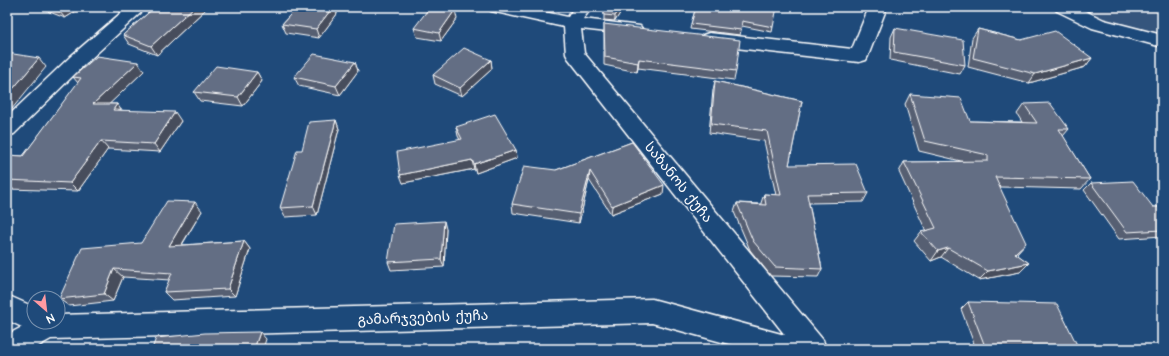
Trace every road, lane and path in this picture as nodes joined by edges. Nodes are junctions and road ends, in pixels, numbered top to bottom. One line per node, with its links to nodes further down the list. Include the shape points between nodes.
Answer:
1 (138, 7): 9 (street, via 78,60)
2 (497, 7): 5 (street)
3 (878, 7): 7 (street, via 860,56)
4 (1063, 7): 8 (street, via 1098,24)
5 (577, 15): 6 (street); 18 (street, საზანოს ქუჩა, via 575,54)
6 (650, 32)
7 (688, 36)
8 (1162, 41)
9 (7, 129)
10 (7, 307): 11 (street)
11 (26, 316)
12 (66, 322): 17 (street, გამარჯვების ქუჩა, via 652,311)
13 (31, 330): 15 (street)
14 (35, 330): 16 (street)
15 (7, 348)
16 (23, 349)
17 (792, 349)
18 (813, 349)

